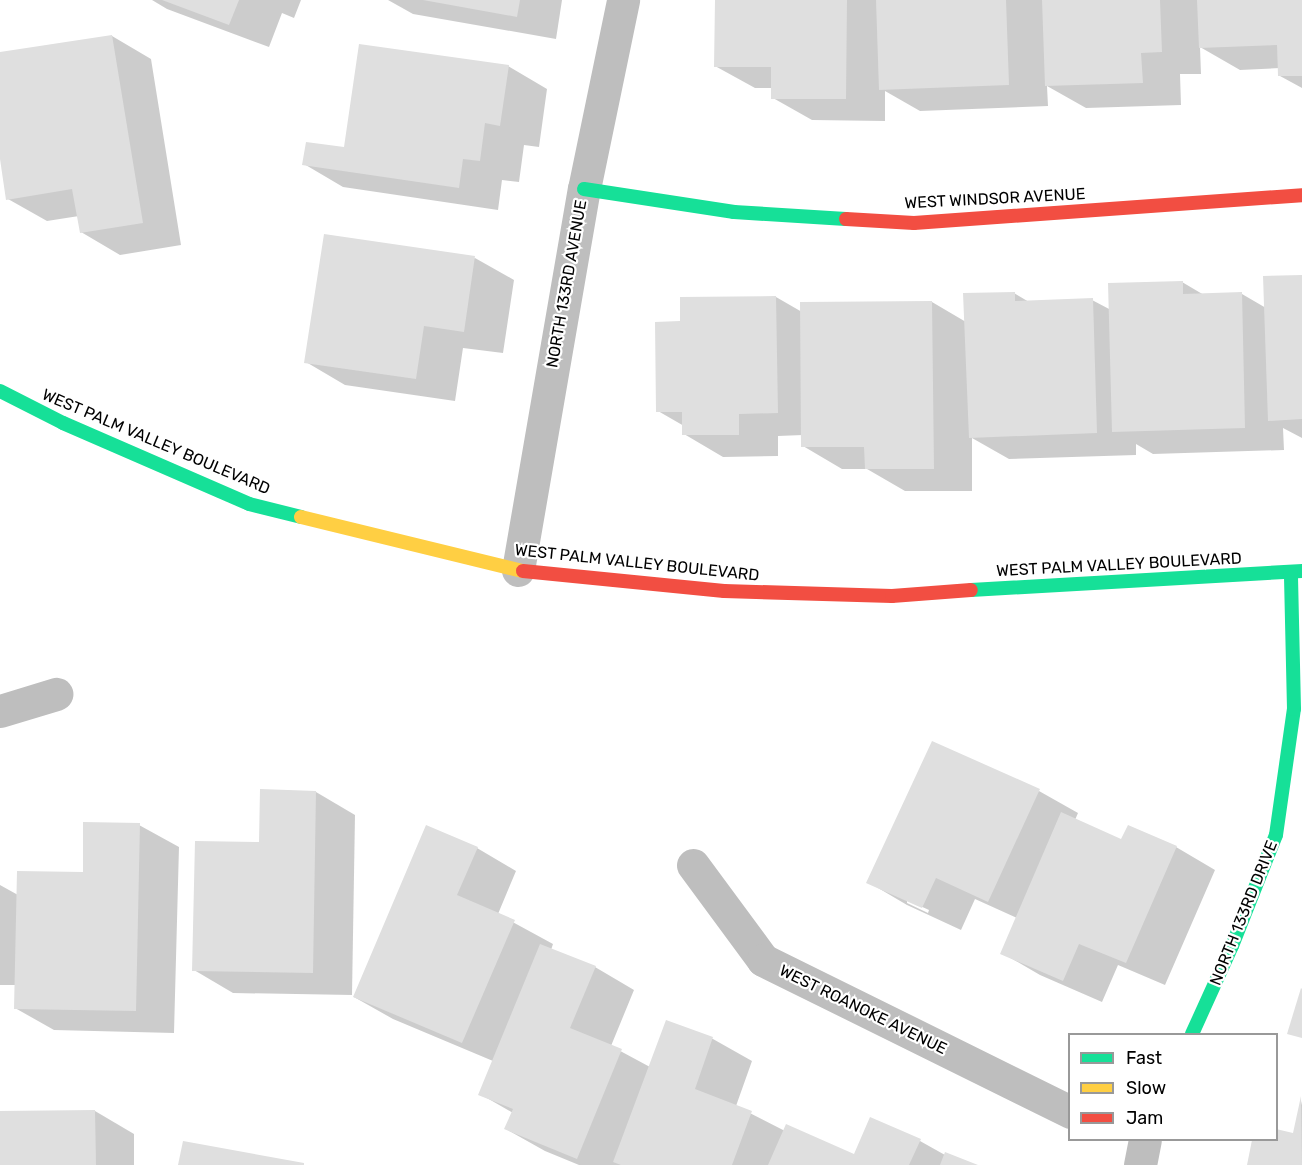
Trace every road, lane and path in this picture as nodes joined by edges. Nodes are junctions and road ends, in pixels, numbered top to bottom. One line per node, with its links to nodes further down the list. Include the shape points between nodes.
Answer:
1 (623, 0): 2 (street, NORTH 133RD AVENUE)
2 (584, 189): 3 (street, WEST WINDSOR AVENUE, via 734,212 914,223); 5 (street, NORTH 133RD AVENUE)
3 (1302, 195)
4 (0, 392): 5 (street, WEST PALM VALLEY BOULEVARD, via 249,504)
5 (518, 570): 6 (street, WEST PALM VALLEY BOULEVARD, via 724,591 892,596)
6 (1297, 571): 10 (street, NORTH 133RD DRIVE, via 1294,709 1276,835)
7 (56, 694): 8 (street)
8 (0, 711)
9 (693, 865): 11 (street, WEST ROANOKE AVENUE, via 763,960)
10 (1193, 1033)
11 (1068, 1111)

